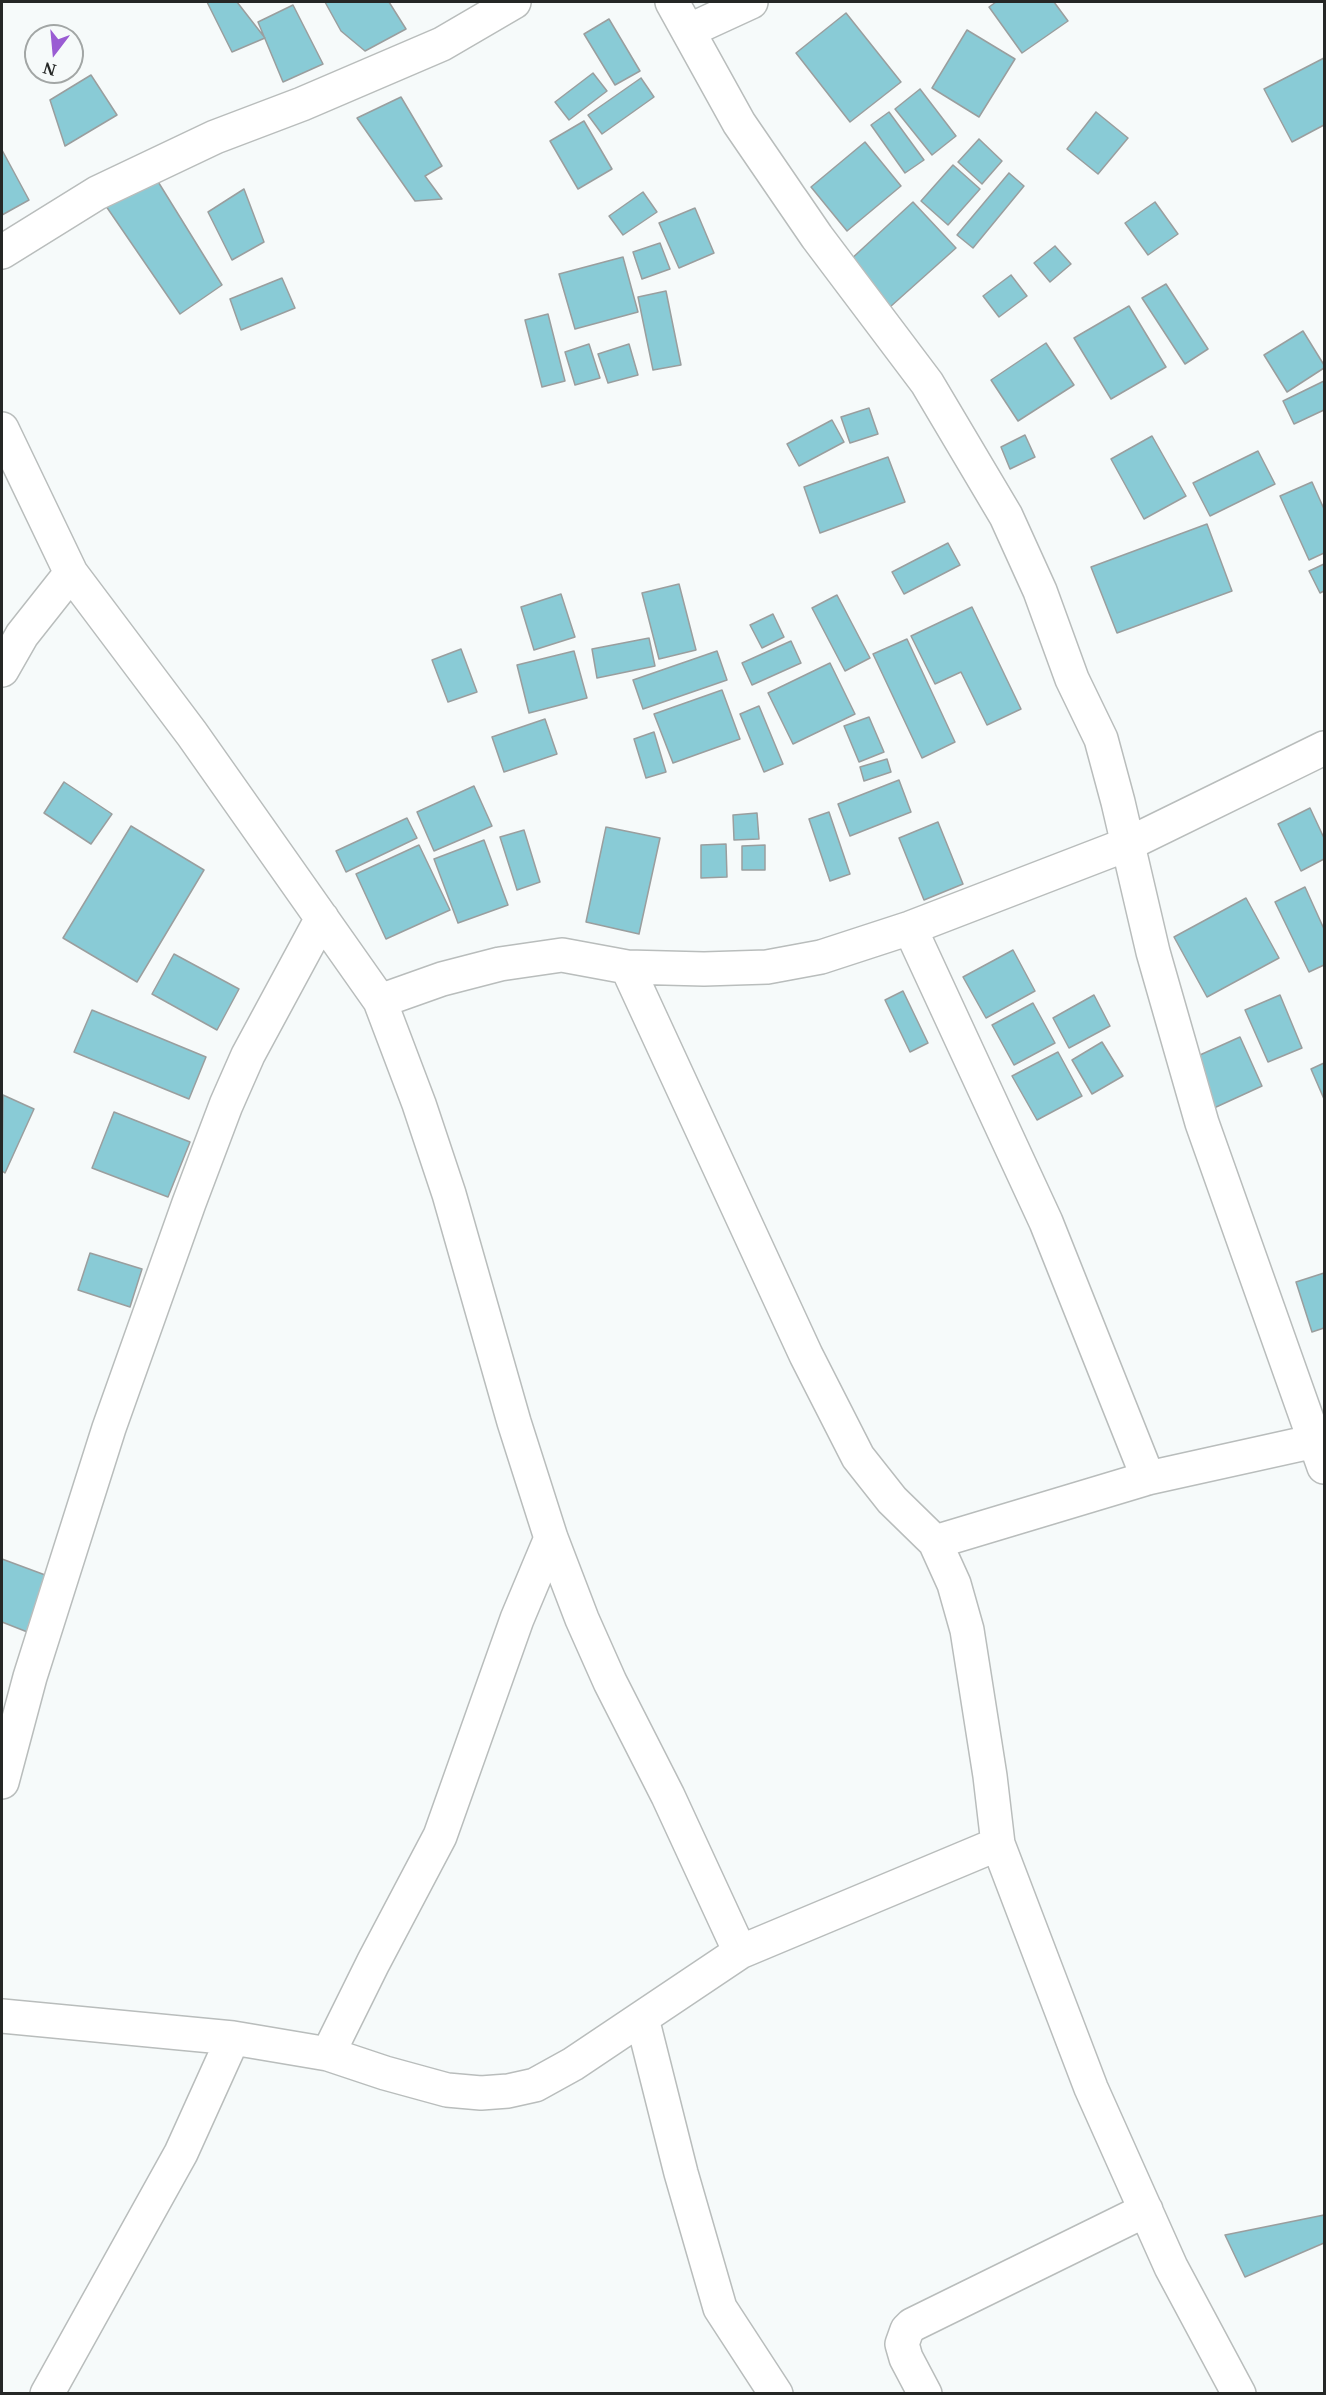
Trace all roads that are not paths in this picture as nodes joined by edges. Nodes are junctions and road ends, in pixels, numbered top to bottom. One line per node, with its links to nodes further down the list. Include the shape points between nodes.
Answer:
1 (514, 2): 5 (street, via 442,44 215,137 97,193)
2 (672, 2): 4 (street)
3 (751, 2): 4 (street)
4 (688, 31): 10 (street, via 739,123 817,237 927,383 1006,516 1040,591 1072,679 1101,739)
5 (2, 252)
6 (2, 429): 7 (street)
7 (70, 573): 8 (street, via 22,635); 11 (street, via 192,734)
8 (2, 670)
9 (1324, 748): 10 (street)
10 (1128, 844): 12 (street); 15 (street, via 1153,952 1202,1123)
11 (322, 918): 14 (street); 19 (street, via 248,1055 185,1213 109,1428 30,1677)
12 (910, 928): 13 (street, via 821,957 767,967); 16 (street, via 1046,1222)
13 (627, 967): 14 (street, via 562,955 500,964); 18 (street, via 801,1344 858,1457 892,1500)
14 (380, 1001): 17 (street, via 449,1194)
15 (1321, 1449): 16 (street)
16 (1148, 1478): 18 (street)
17 (551, 1538): 21 (street, via 582,1619); 25 (street, via 517,1619 440,1836)
18 (936, 1542): 20 (street, via 954,1584 967,1630)
19 (2, 1782)
20 (998, 1844): 21 (street); 26 (street, via 1091,2088)
21 (740, 1952): 23 (street)
22 (2, 2016): 24 (street)
23 (642, 2018): 25 (street, via 535,2085 508,2091 447,2090); 28 (street, via 720,2308)
24 (233, 2038): 25 (street); 27 (street, via 181,2153)
25 (328, 2054)
26 (1146, 2210): 29 (street, via 912,2325 902,2344); 30 (street, via 1171,2267)
27 (47, 2394)
28 (776, 2394)
29 (925, 2394)
30 (1239, 2394)

